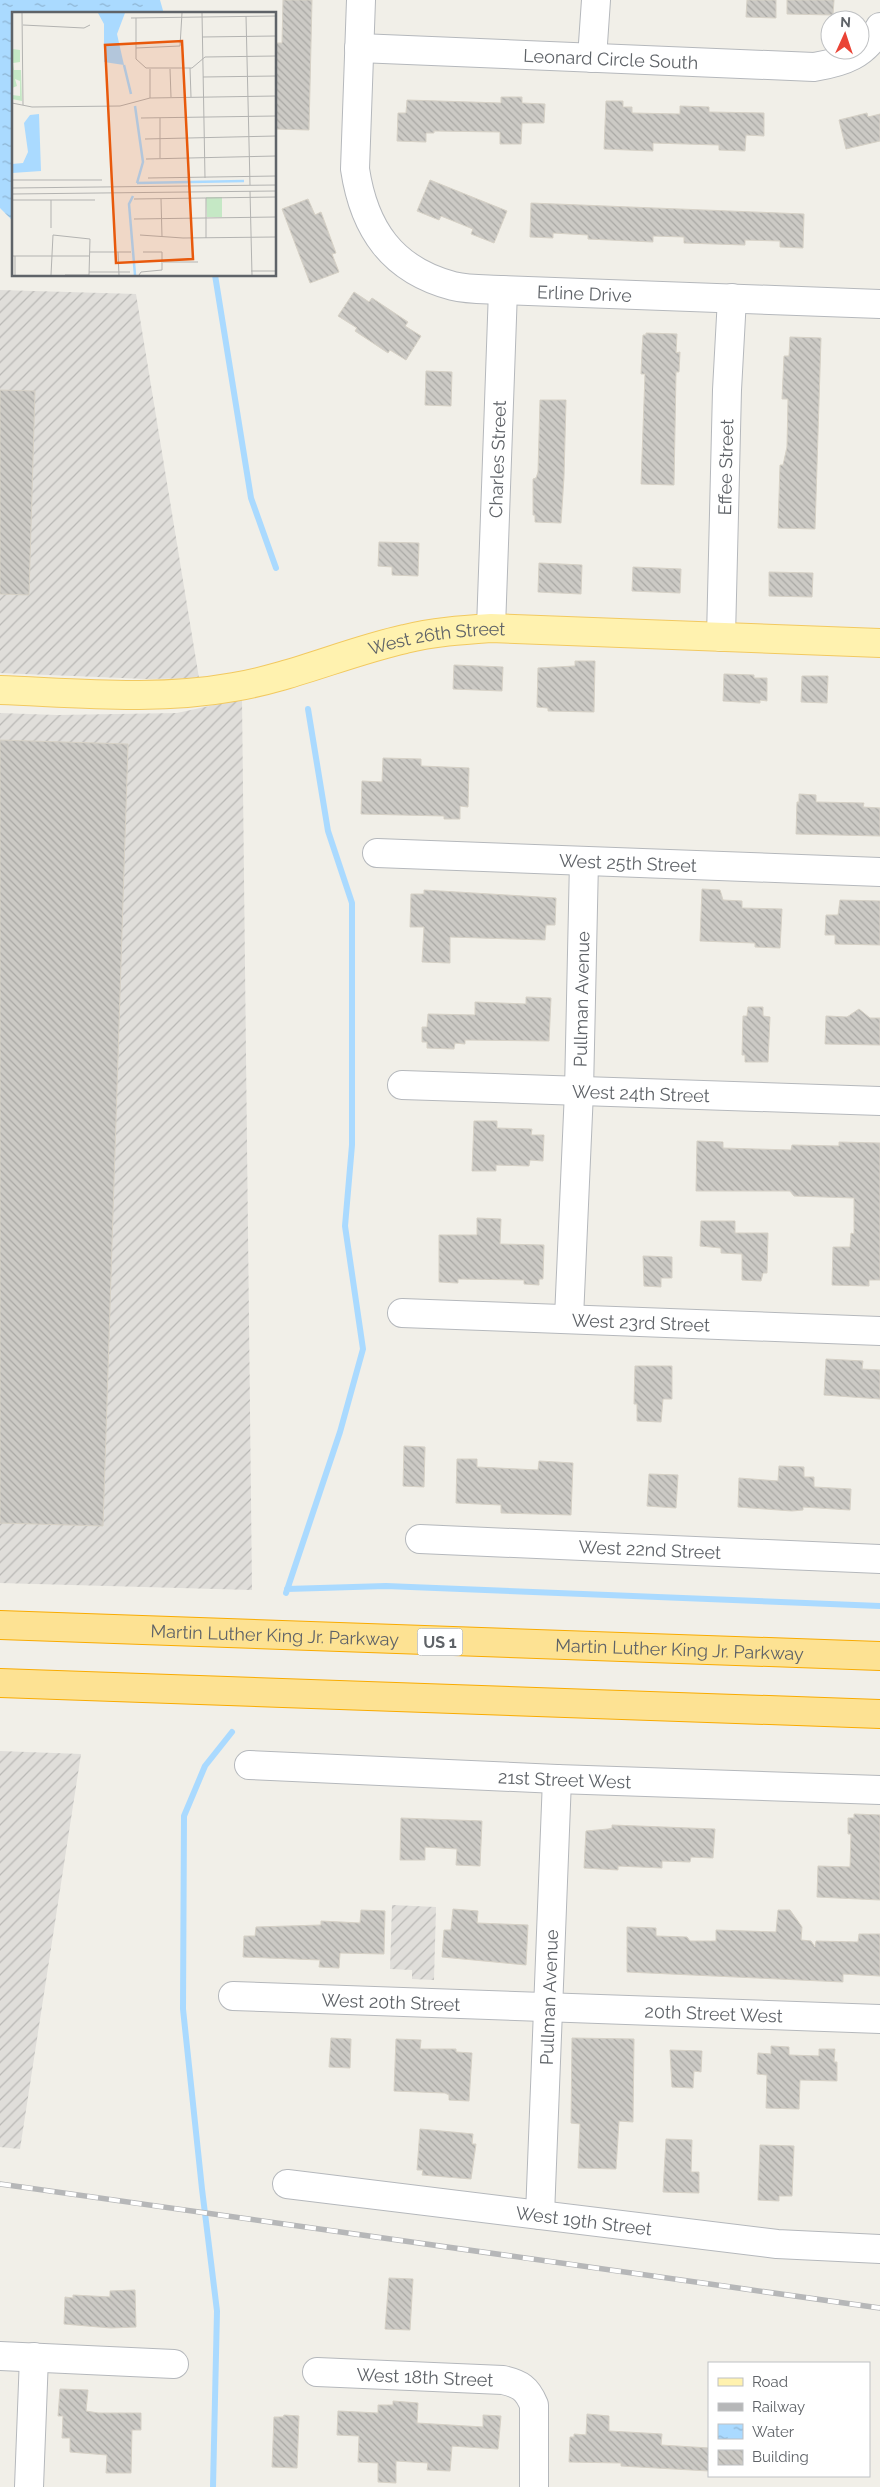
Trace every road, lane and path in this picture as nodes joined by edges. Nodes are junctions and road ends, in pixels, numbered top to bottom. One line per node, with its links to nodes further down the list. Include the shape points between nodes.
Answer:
1 (361, 0): 4 (street, Erline Drive)
2 (596, 0): 5 (street)
3 (880, 27): 5 (street, Leonard Circle South, via 860,53 840,62 814,67)
4 (359, 48): 5 (street, Leonard Circle South); 6 (street, Erline Drive, via 355,169 359,196 375,234 394,256 417,271 454,286)
5 (592, 58)
6 (503, 290): 7 (street, Erline Drive); 9 (street, Charles Street)
7 (732, 298): 8 (street, Erline Drive); 10 (street, Effee Street)
8 (880, 304)
9 (491, 628): 10 (main road, West 26th Street); 12 (main road, West 26th Street, via 406,638 288,676 194,693 143,695)
10 (721, 637): 11 (main road, West 26th Street)
11 (880, 642)
12 (0, 690)
13 (377, 853): 14 (street, West 25th Street)
14 (584, 861): 15 (street, West 25th Street); 17 (street, Pullman Avenue)
15 (880, 872)
16 (402, 1085): 17 (street, West 24th Street)
17 (579, 1091): 18 (street, West 24th Street); 20 (street, Pullman Avenue)
18 (880, 1101)
19 (402, 1313): 20 (street, West 23rd Street)
20 (569, 1318): 21 (street, West 23rd Street)
21 (880, 1331)
22 (420, 1539): 23 (street, West 22nd Street)
23 (880, 1559)
24 (0, 1625): 25 (highway, Martin Luther King Jr. Parkway / US 1)
25 (880, 1656)
26 (0, 1683): 27 (highway)
27 (880, 1714)
28 (249, 1765): 29 (street, 21st Street West)
29 (557, 1779): 30 (street, 21st Street West); 32 (street, Pullman Avenue)
30 (880, 1790)
31 (232, 1996): 32 (street, West 20th Street)
32 (549, 2007): 33 (street, 20th Street West); 35 (street, Pullman Avenue)
33 (880, 2019)
34 (287, 2184): 35 (street, West 19th Street)
35 (540, 2215): 36 (street, West 19th Street, via 777,2244)
36 (880, 2249)
37 (0, 2356): 38 (street)
38 (34, 2357): 39 (street); 41 (street)
39 (174, 2364)
40 (317, 2372): 42 (street, West 18th Street, via 503,2380 519,2384 529,2392 534,2405)
41 (30, 2487)
42 (534, 2487)

